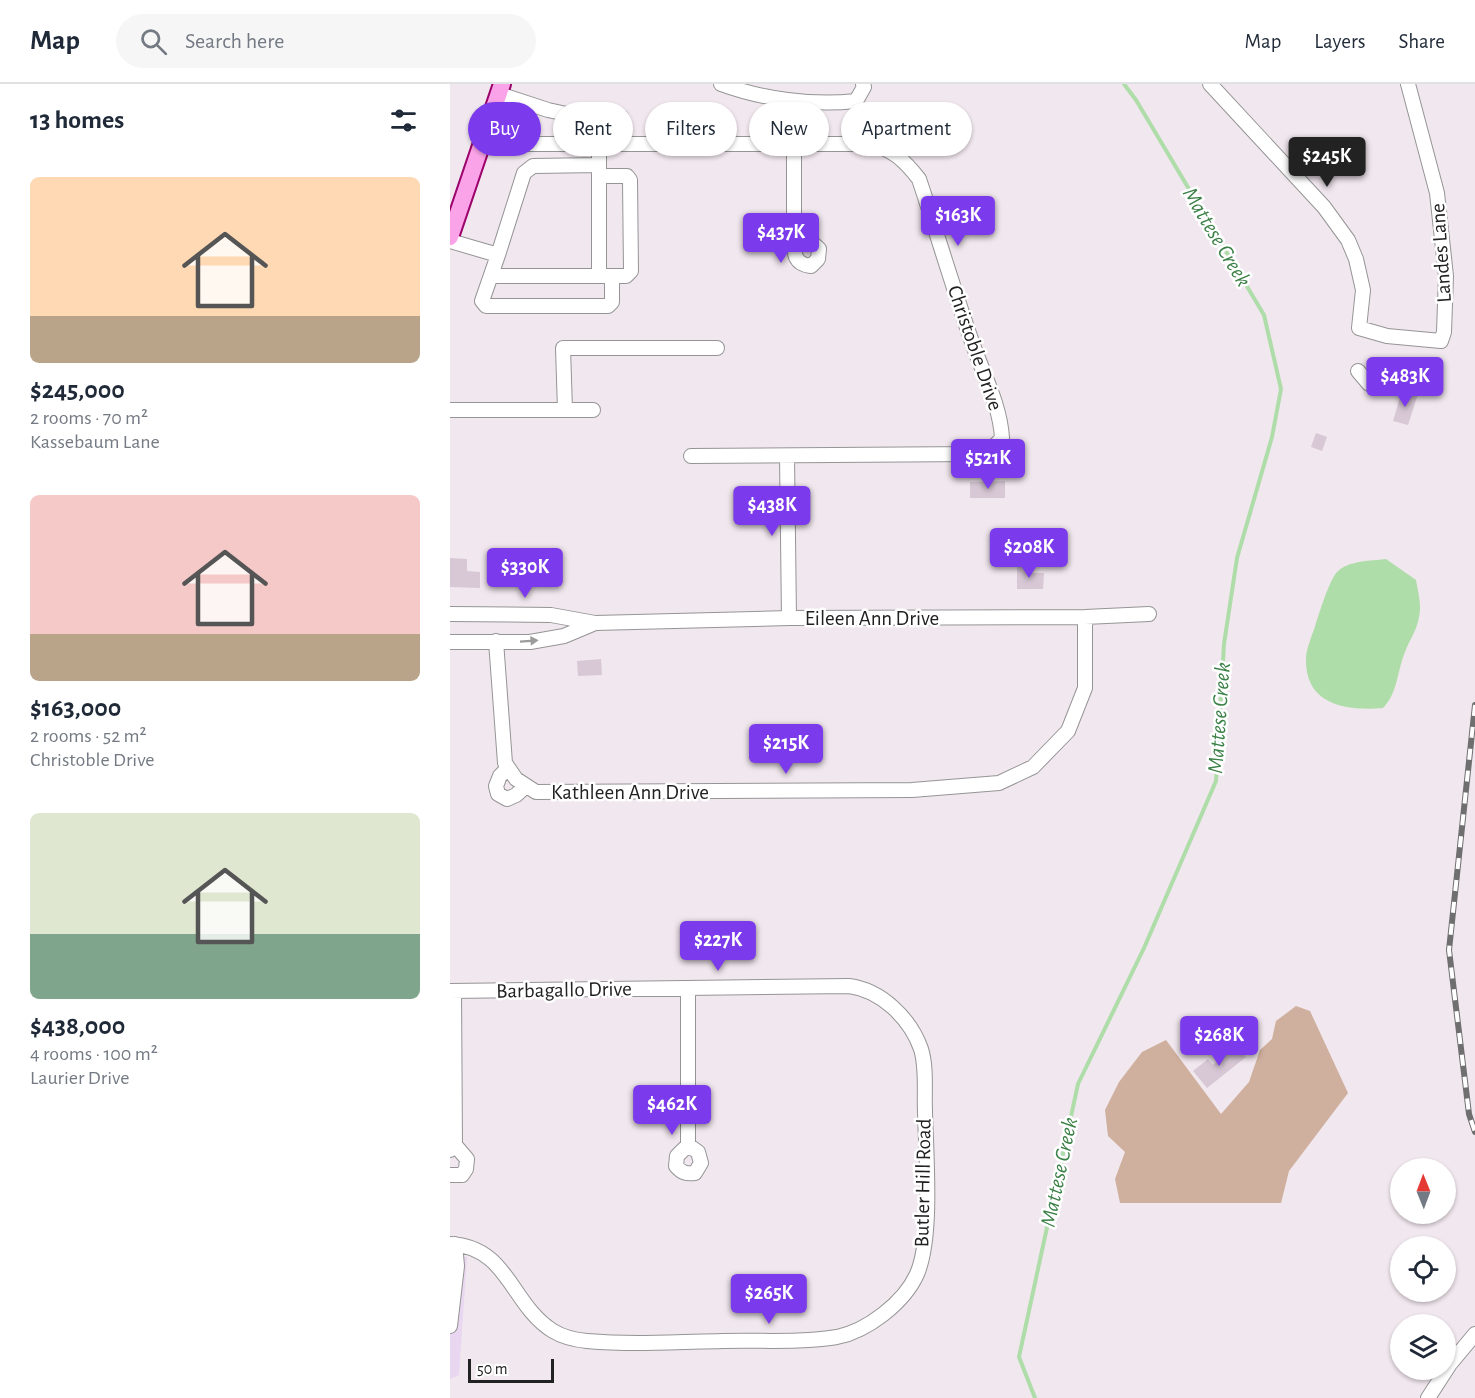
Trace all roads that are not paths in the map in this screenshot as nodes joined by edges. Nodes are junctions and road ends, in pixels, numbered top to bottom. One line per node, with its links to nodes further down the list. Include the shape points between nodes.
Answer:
1 (721, 84): 2 (street, via 776,98 836,103 856,101)
2 (863, 84)
3 (1210, 84): 4 (street, Landes Lane, via 1324,207 1348,240 1363,290 1359,328 1387,336 1442,340 1446,276 1437,193)
4 (1408, 84)
5 (500, 89): 6 (street)
6 (553, 111)
7 (633, 145): 8 (street, Christoble Drive)
8 (749, 145)
9 (829, 145): 26 (street, Christoble Drive, via 879,146 902,157 920,179 972,342 995,400 1002,438 986,453)
10 (477, 156): 15 (main road)
11 (599, 156): 13 (street)
12 (794, 156): 14 (street)
13 (599, 170): 16 (street, via 533,166 524,173); 18 (street); 18 (street, via 630,180 631,271 626,276)
14 (796, 236)
15 (450, 239): 16 (street)
16 (498, 255): 17 (street)
17 (491, 276): 18 (street); 18 (street, via 482,302 486,306 608,306 612,302)
18 (605, 276)
19 (717, 348): 23 (street, via 562,348)
20 (1358, 371): 21 (street, via 1369,384 1401,381)
21 (1411, 385)
22 (450, 410): 23 (street)
23 (565, 410): 24 (street)
24 (594, 410)
25 (691, 456): 26 (street, Christoble Drive)
26 (787, 456): 30 (street)
27 (450, 614): 31 (street, Eileen Ann Drive, via 551,615)
28 (1149, 614): 29 (street, Eileen Ann Drive)
29 (1085, 617): 30 (street, Eileen Ann Drive); 35 (street, Kathleen Ann Drive, via 1085,688 1068,730 1033,767 999,783 912,790 586,793 536,792)
30 (789, 618): 31 (street, Eileen Ann Drive)
31 (595, 623): 32 (street, Eileen Ann Drive, one-way to 31, via 530,642 564,636)
32 (496, 641): 33 (street, Eileen Ann Drive); 34 (street, via 501,729)
33 (450, 642)
34 (508, 768): 35 (street, Kathleen Ann Drive); 35 (street, Kathleen Ann Drive, via 496,786 498,794 507,799)
35 (526, 786)
36 (688, 988): 37 (street, Barbagallo Drive); 38 (street, Barbagallo Drive, via 862,988 876,993 907,1023 918,1041); 39 (street)
37 (452, 991): 40 (street)
38 (924, 1064): 42 (street, Butler Hill Road, via 927,1207 917,1275 902,1295 854,1332 778,1341 576,1340 554,1331 528,1311 502,1270 487,1255)
39 (688, 1145)
40 (452, 1148): 41 (street, via 467,1159 462,1175)
41 (450, 1174)
42 (453, 1244): 43 (street, via 457,1266)
43 (450, 1326)
44 (1475, 1334): 45 (street)
45 (1428, 1398)

